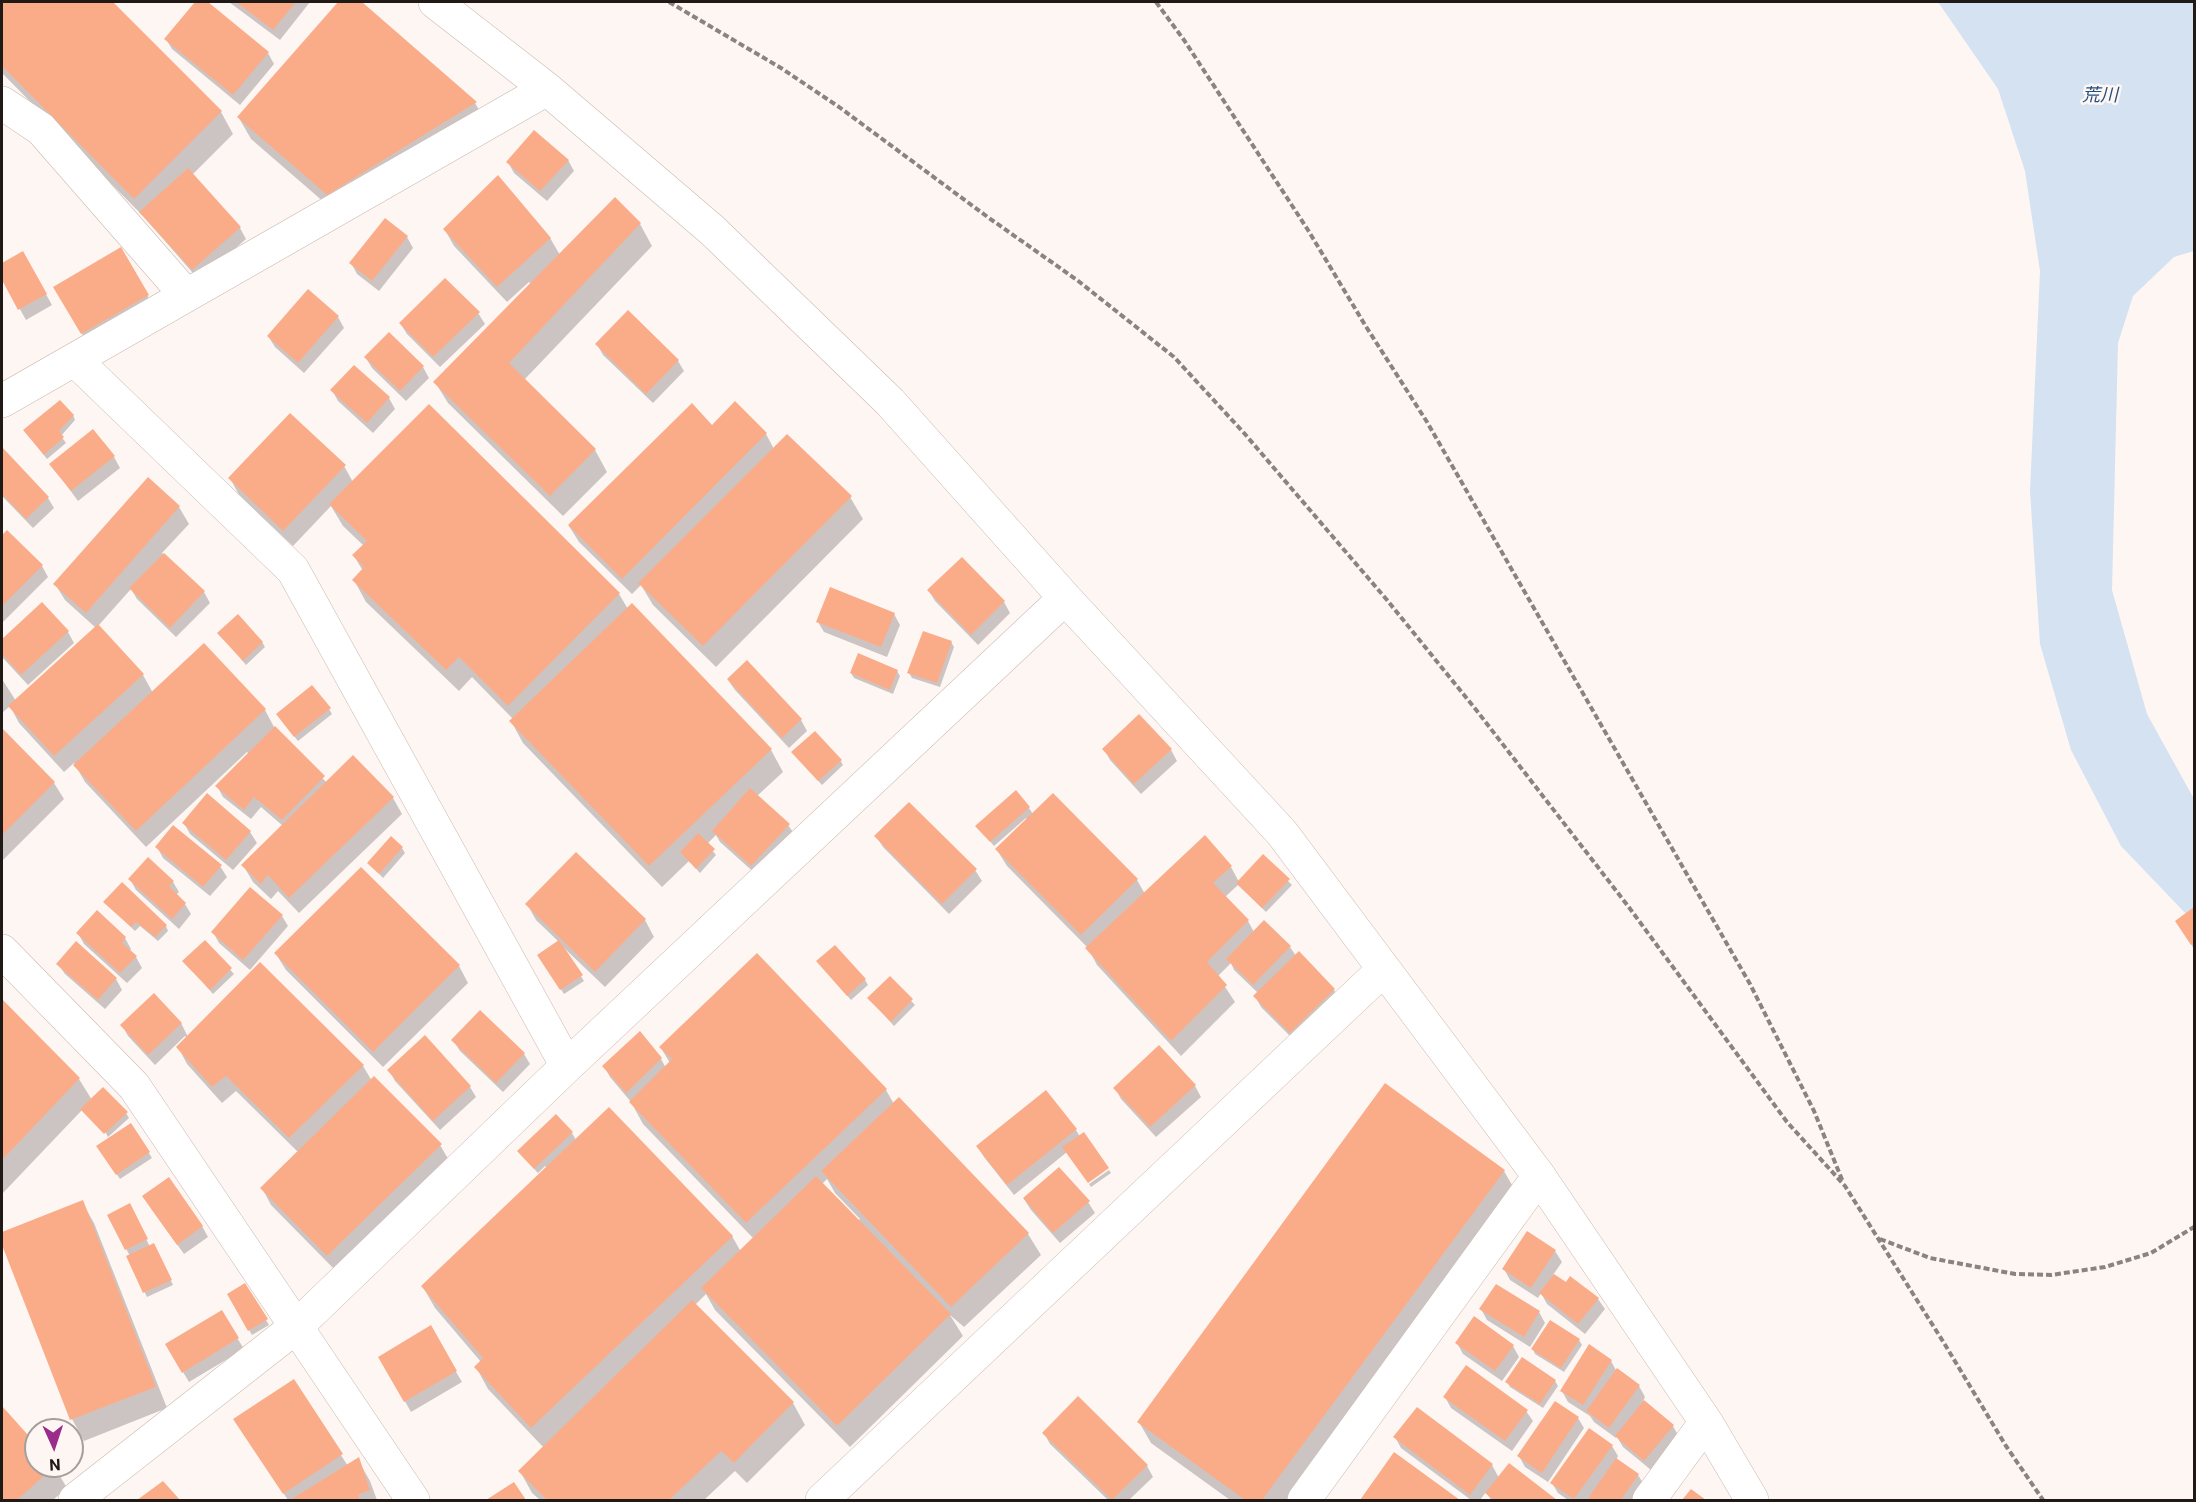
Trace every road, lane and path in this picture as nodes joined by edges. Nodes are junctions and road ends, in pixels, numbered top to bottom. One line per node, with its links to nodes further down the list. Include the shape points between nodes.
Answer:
1 (435, 2): 4 (street)
2 (669, 2): 14 (path, via 839,107 1077,280 1174,357 1387,600 1477,711 1787,1122)
3 (1156, 2): 14 (path, via 1308,230 1427,422 1750,984 1814,1111)
4 (547, 89): 6 (street); 9 (street, via 712,230 890,402)
5 (2, 103): 6 (street, via 41,129)
6 (186, 295): 7 (street)
7 (75, 360): 8 (street); 12 (street, via 293,570)
8 (2, 401)
9 (1065, 598): 11 (street, via 1282,833); 12 (street)
10 (2, 951): 17 (street, via 134,1086)
11 (1384, 969): 13 (street); 21 (street)
12 (567, 1066): 17 (street)
13 (1539, 1176): 18 (street); 22 (street)
14 (1845, 1186): 16 (path)
15 (2194, 1227): 16 (path, via 2151,1253 2105,1268 2051,1275 2015,1274 1929,1258)
16 (1880, 1239): 25 (path)
17 (297, 1326): 19 (street); 20 (street)
18 (1706, 1422): 23 (street); 24 (street)
19 (75, 1500)
20 (413, 1500)
21 (822, 1500)
22 (1304, 1500)
23 (1649, 1500)
24 (1752, 1500)
25 (2043, 1500)

